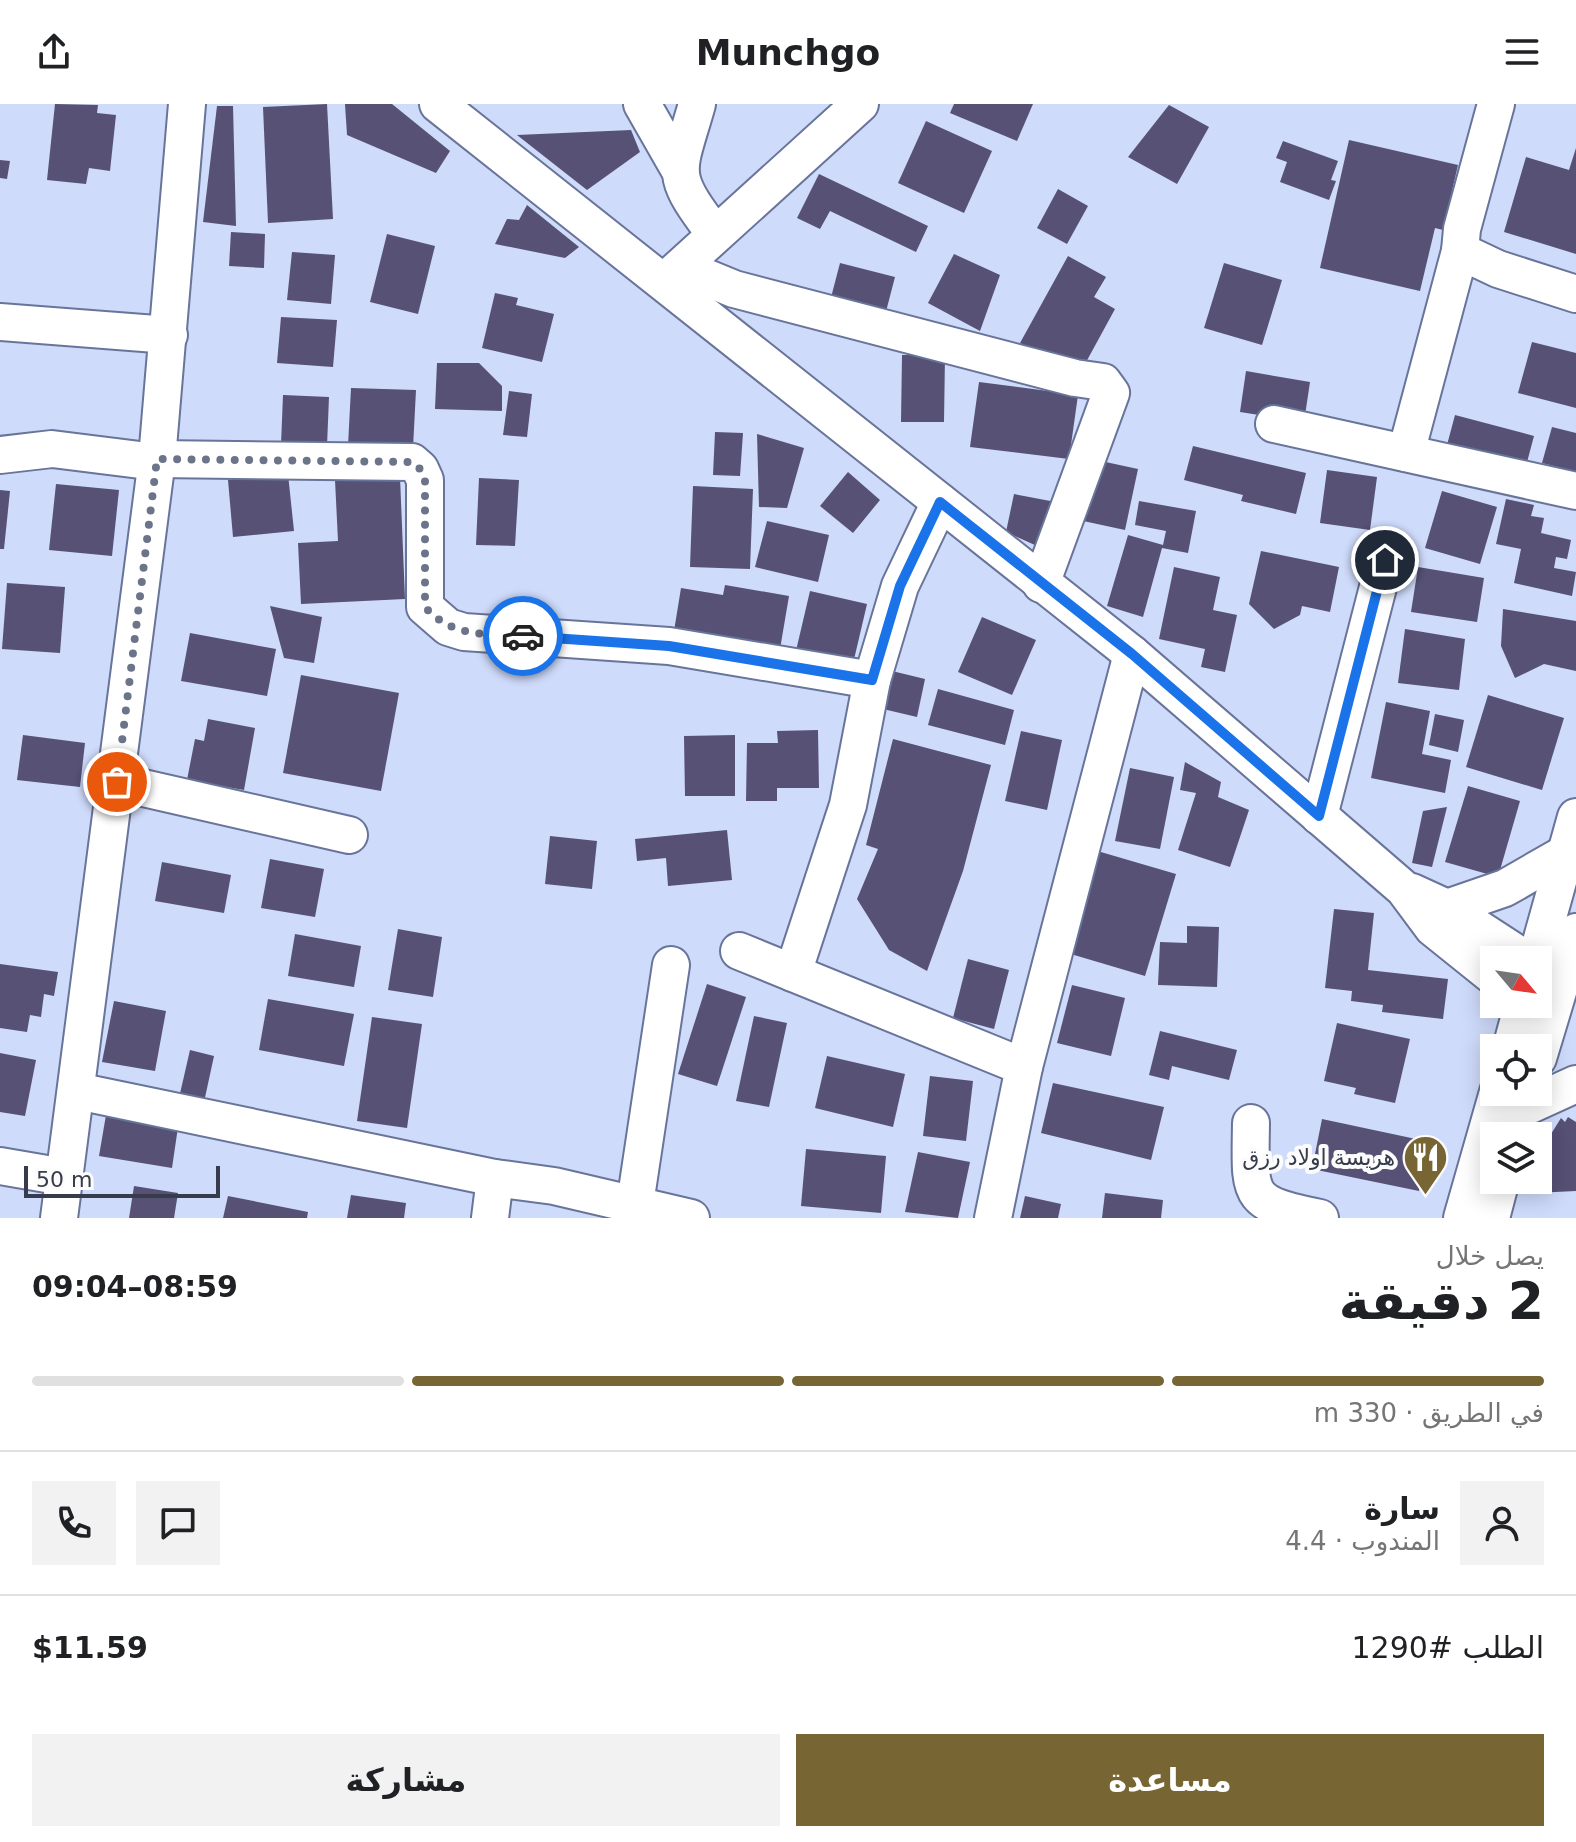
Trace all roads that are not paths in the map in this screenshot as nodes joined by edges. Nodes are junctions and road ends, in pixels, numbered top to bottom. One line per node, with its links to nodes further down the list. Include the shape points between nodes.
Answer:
1 (187, 104): 13 (street)
2 (438, 104): 10 (street)
3 (642, 104): 7 (street)
4 (697, 104): 7 (street)
5 (860, 104): 8 (street)
6 (1496, 104): 9 (street)
7 (678, 167): 8 (street, via 692,204)
8 (715, 234): 10 (street)
9 (1460, 251): 11 (street); 15 (street)
10 (673, 275): 19 (street); 21 (street, via 1103,382 1111,393)
11 (1576, 294)
12 (0, 322): 13 (street)
13 (169, 335): 17 (street)
14 (1274, 424): 15 (street)
15 (1406, 453): 18 (street)
16 (0, 455): 17 (street, via 52,449)
17 (157, 461): 23 (street, via 412,462 425,480 425,607 448,627 669,646); 24 (street)
18 (1576, 491)
19 (940, 502): 21 (street); 23 (street, via 900,586)
20 (1385, 560): 25 (street)
21 (1041, 584): 22 (street)
22 (1132, 654): 25 (street); 40 (street)
23 (872, 680): 36 (street, via 848,805)
24 (117, 782): 27 (street); 42 (street)
25 (1319, 816): 29 (street)
26 (1576, 817): 28 (street)
27 (349, 835)
28 (1566, 853): 30 (street, via 1505,888); 37 (street)
29 (1404, 889): 30 (street); 35 (street, via 1433,928)
30 (1447, 908): 32 (street)
31 (1576, 932): 37 (street)
32 (1505, 946)
33 (739, 951): 36 (street)
34 (671, 965): 49 (street)
35 (1480, 966)
36 (793, 973): 40 (street)
37 (1553, 976)
38 (1540, 1018): 39 (street)
39 (1525, 1034)
40 (1024, 1067): 53 (street)
41 (1576, 1084): 43 (street)
42 (77, 1091): 46 (street); 47 (street)
43 (1515, 1107): 55 (street)
44 (1251, 1123): 54 (street, via 1257,1193 1275,1209)
45 (0, 1166): 46 (street)
46 (64, 1177): 50 (street)
47 (495, 1178): 49 (street); 51 (street)
48 (1497, 1194): 56 (street)
49 (635, 1204): 52 (street)
50 (59, 1218)
51 (490, 1218)
52 (691, 1218)
53 (993, 1218)
54 (1320, 1218)
55 (1462, 1218)
56 (1491, 1218)

